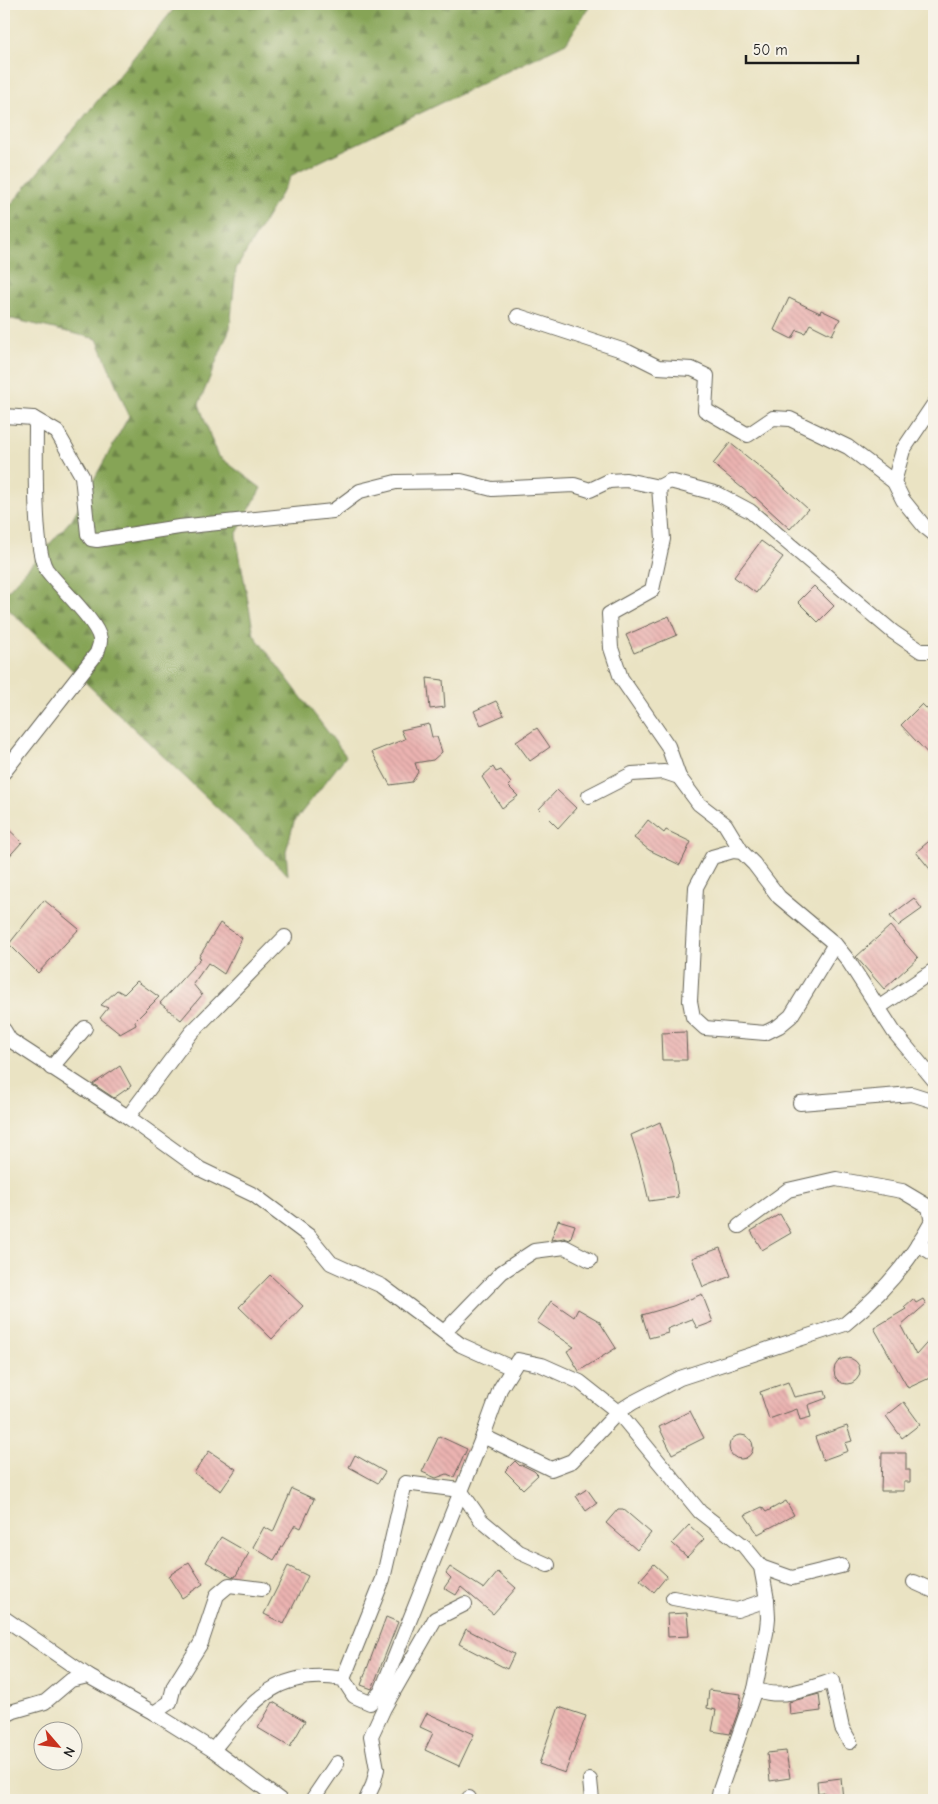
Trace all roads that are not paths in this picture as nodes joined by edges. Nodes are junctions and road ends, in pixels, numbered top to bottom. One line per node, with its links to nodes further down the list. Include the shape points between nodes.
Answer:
1 (518, 316): 5 (street, via 628,352 658,367 692,370 707,376 705,410 748,435 773,418 790,419 848,447)
2 (934, 404): 5 (street, via 903,450)
3 (4, 416): 4 (street)
4 (33, 418): 6 (street, via 57,432 82,476 88,534 97,540 178,527 333,511 360,491 396,482 462,481 492,489 574,485 590,490 609,481 626,480); 9 (street, via 36,425 38,527 45,568 94,625 100,639 97,653)
5 (894, 482): 7 (street, via 903,500)
6 (659, 487): 8 (street, via 670,481 686,485 718,494 750,510 893,632 921,651); 10 (street, via 663,539 652,590 609,614 611,648 621,678 668,746)
7 (934, 534)
8 (934, 651)
9 (4, 772)
10 (679, 777): 11 (street, via 664,772 632,774); 12 (street, via 699,804 725,824)
11 (589, 796)
12 (742, 852): 14 (street, via 779,897); 14 (street, via 732,851 712,857 696,887 690,1001 693,1017 705,1028 765,1033 779,1026 791,1016)
13 (285, 937): 23 (street, via 191,1033)
14 (835, 944): 16 (street)
15 (934, 970): 16 (street)
16 (878, 1008): 20 (street)
17 (85, 1028): 19 (street)
18 (4, 1030): 19 (street, via 10,1040)
19 (51, 1068): 23 (street)
20 (934, 1080)
21 (934, 1101): 22 (street, via 912,1094)
22 (800, 1103)
23 (128, 1118): 29 (street, via 200,1169 254,1195 309,1236 331,1263 382,1286)
24 (933, 1221): 25 (street, via 929,1207 902,1191 836,1179 788,1190); 26 (street)
25 (739, 1226)
26 (918, 1244): 27 (street); 31 (street, via 887,1284 845,1324 680,1378)
27 (934, 1254)
28 (590, 1260): 29 (street, via 565,1247 534,1251 502,1272)
29 (444, 1332): 30 (street, via 461,1344)
30 (512, 1368): 31 (street, via 518,1360 542,1365 580,1382); 32 (street, via 500,1389)
31 (618, 1412): 32 (street, via 572,1460 551,1469); 36 (street, via 700,1512 744,1546)
32 (483, 1436): 33 (street)
33 (460, 1490): 34 (street, via 481,1520 519,1552); 45 (street, via 405,1483 383,1579); 45 (street, via 381,1692 370,1703 354,1696)
34 (548, 1566)
35 (841, 1566): 36 (street, via 792,1578)
36 (761, 1567): 41 (street)
37 (914, 1582): 39 (street)
38 (262, 1589): 47 (street, via 229,1584 217,1595 201,1642 174,1686 170,1702)
39 (934, 1591)
40 (673, 1598): 41 (street, via 737,1610)
41 (767, 1600): 46 (street, via 767,1628)
42 (465, 1604): 55 (street, via 435,1619 384,1708 371,1736 377,1769)
43 (4, 1618): 44 (street)
44 (88, 1676): 47 (street); 48 (street, via 71,1680 45,1702)
45 (343, 1679): 50 (street, via 323,1676 288,1680 246,1709)
46 (755, 1689): 49 (street, via 766,1694 800,1692 832,1681 842,1728); 57 (street)
47 (154, 1713): 50 (street)
48 (4, 1716)
49 (850, 1742)
50 (213, 1750): 53 (street)
51 (337, 1763): 54 (street)
52 (590, 1780): 56 (street)
53 (280, 1800)
54 (312, 1800)
55 (366, 1800)
56 (592, 1800)
57 (718, 1800)

